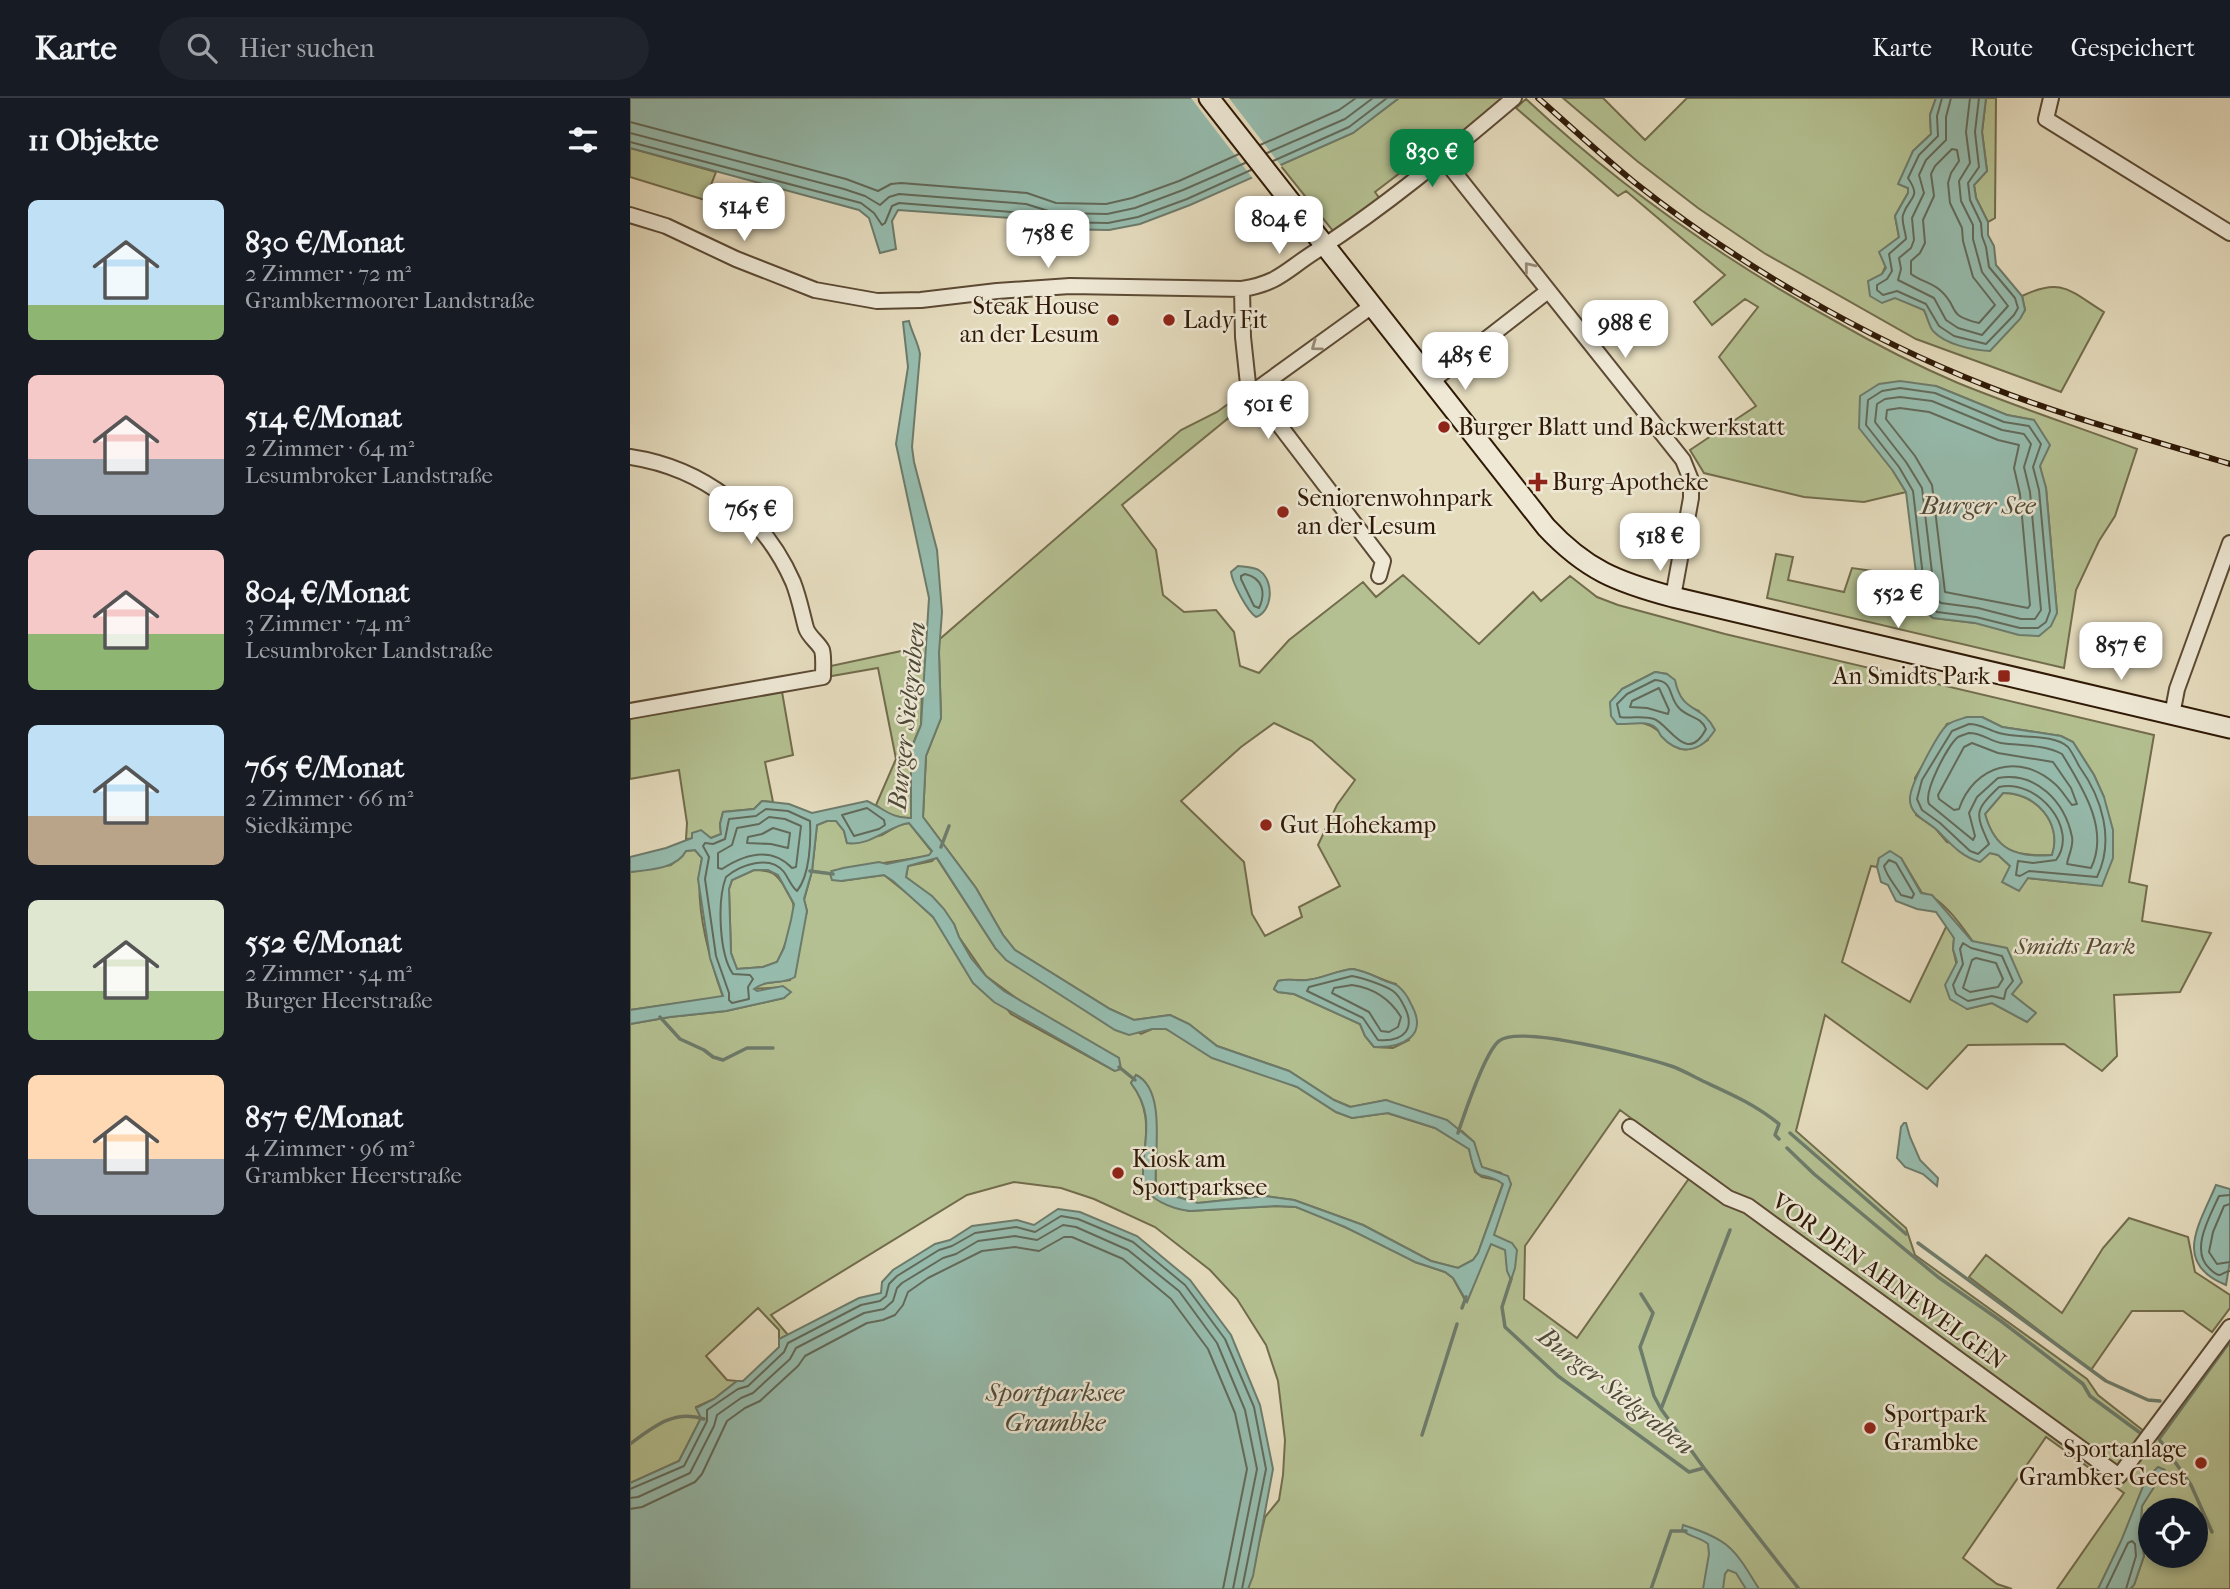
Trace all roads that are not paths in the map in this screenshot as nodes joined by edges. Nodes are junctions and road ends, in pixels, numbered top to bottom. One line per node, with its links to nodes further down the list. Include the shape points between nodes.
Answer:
1 (1209, 98): 7 (main road)
2 (1514, 98): 4 (street)
3 (2050, 98): 6 (street, via 2046,119)
4 (1443, 158): 7 (street); 9 (street, one-way to 4)
5 (630, 215): 8 (street, via 816,290 877,301 1070,286)
6 (2230, 233)
7 (1325, 246): 8 (street, via 1278,279); 10 (main road)
8 (1242, 289): 12 (street, via 1245,358)
9 (1548, 291): 11 (street); 16 (street, via 1683,460 1691,480 1691,498)
10 (1371, 306): 11 (main road); 12 (street, one-way to 12)
11 (1431, 382): 16 (main road, via 1563,545 1598,571)
12 (1253, 393): 15 (street, via 1383,561)
13 (630, 457): 17 (street, via 694,476 732,500 752,520 794,584 808,633 821,650 823,677)
14 (2230, 542): 18 (street, via 2176,690)
15 (1379, 576)
16 (1673, 597): 18 (main road)
17 (630, 711)
18 (2172, 715): 19 (main road)
19 (2230, 728)
20 (1630, 1128): 21 (street, VOR DEN AHNEWELGEN, via 1728,1198 1748,1206 2119,1476)
21 (2230, 1327)

